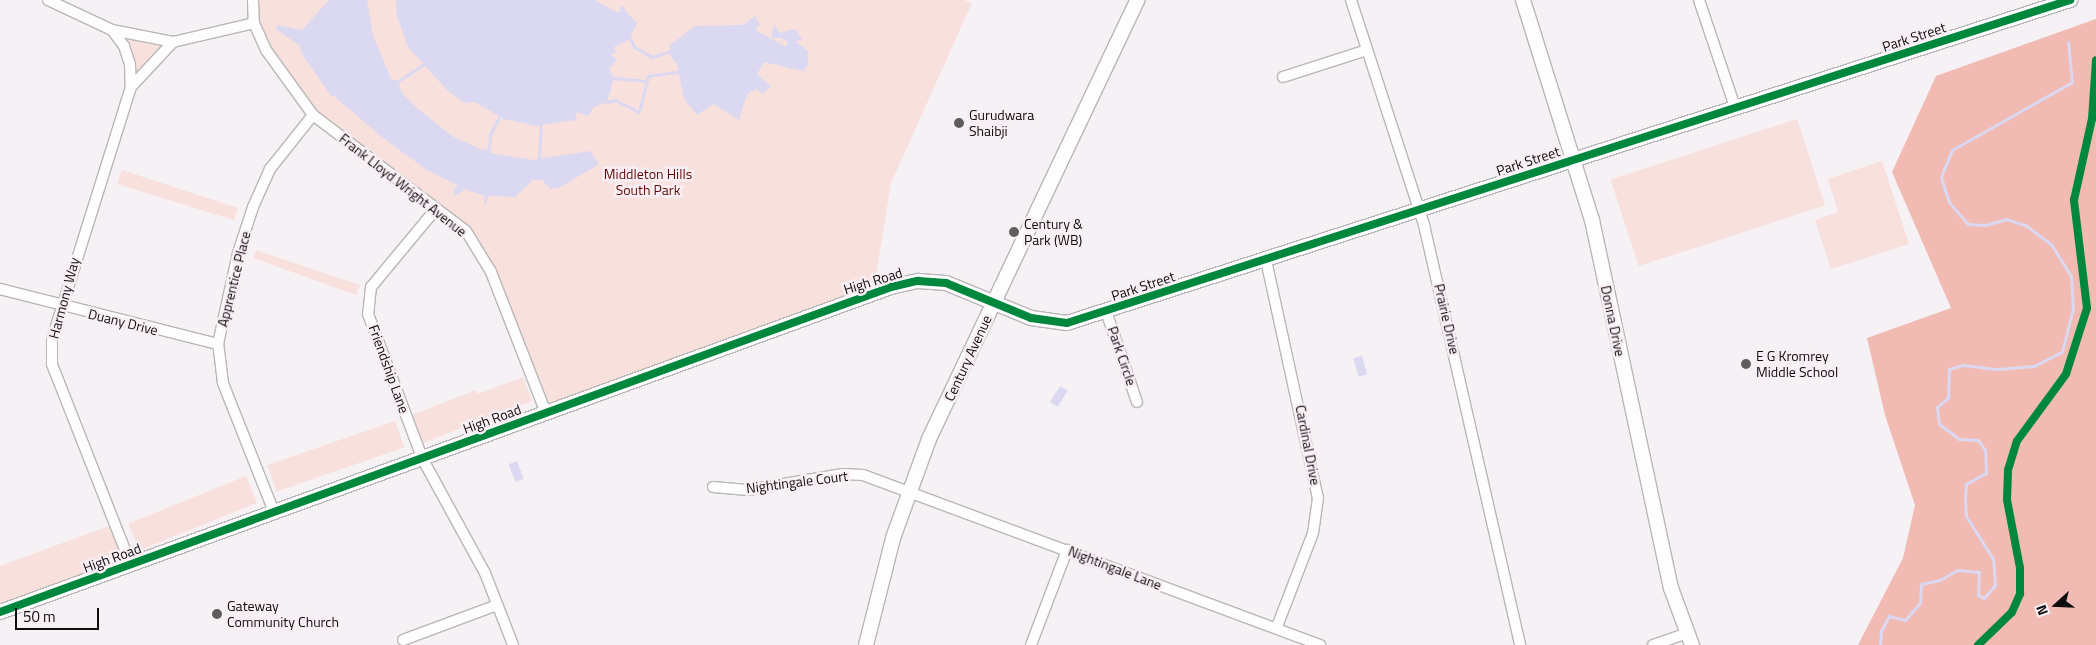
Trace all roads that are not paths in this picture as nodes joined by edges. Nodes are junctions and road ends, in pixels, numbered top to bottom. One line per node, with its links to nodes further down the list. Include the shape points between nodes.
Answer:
1 (48, 0): 9 (street)
2 (253, 0): 8 (street, Frank Lloyd Wright Avenue)
3 (1137, 0): 21 (street, Century Avenue)
4 (1351, 0): 11 (street, Prairie Drive)
5 (1523, 0): 16 (street, Donna Drive)
6 (1699, 0): 14 (street)
7 (2070, 0): 14 (street, Park Street)
8 (254, 23): 10 (street); 15 (street, Frank Lloyd Wright Avenue, via 271,57)
9 (112, 30): 10 (street); 13 (street, via 124,46 130,64)
10 (173, 42): 13 (street, Harmony Way)
11 (1367, 50): 12 (street); 18 (street, Prairie Drive)
12 (1283, 77)
13 (131, 87): 22 (street, Harmony Way)
14 (1735, 107): 16 (street, Park Street)
15 (312, 115): 17 (street, Frank Lloyd Wright Avenue); 24 (street, Apprentice Place, via 270,169 253,208 235,262)
16 (1575, 160): 18 (street, Park Street); 36 (street, Donna Drive, via 1592,220 1671,588)
17 (435, 210): 26 (street, Frank Lloyd Wright Avenue, via 466,231 491,272); 27 (street, Friendship Lane, via 390,260 371,287 368,314)
18 (1419, 210): 19 (street, Park Street); 42 (street, Prairie Drive, via 1443,297)
19 (1266, 260): 23 (street, Park Street); 35 (street, Cardinal Drive, via 1318,498 1313,533)
20 (0, 289): 22 (street, Duany Drive)
21 (994, 303): 23 (street, Park Street, via 1048,322 1067,323); 26 (street, High Road, via 964,289 930,280 891,287); 29 (street, Century Avenue, via 930,439)
22 (60, 306): 24 (street, Duany Drive); 32 (street, Harmony Way, via 52,339 52,364)
23 (1106, 311): 25 (street, Park Circle)
24 (218, 344): 30 (street, Apprentice Place, via 223,383)
25 (1137, 402)
26 (546, 413): 27 (street, High Road)
27 (422, 458): 30 (street, High Road); 33 (street, via 485,573)
28 (713, 487): 29 (street, Nightingale Court, via 748,490 843,474 863,475)
29 (909, 492): 31 (street, Nightingale Lane); 39 (street, Century Avenue, via 881,580)
30 (274, 512): 32 (street, High Road)
31 (1066, 550): 35 (street, Nightingale Lane); 40 (street)
32 (131, 564): 34 (street, High Road)
33 (497, 605): 37 (street); 38 (street)
34 (0, 612)
35 (1277, 628): 41 (street, Nightingale Lane)
36 (1690, 639): 43 (street)
37 (403, 640)
38 (513, 645)
39 (866, 645)
40 (1031, 645)
41 (1320, 645)
42 (1520, 645)
43 (1652, 645)

